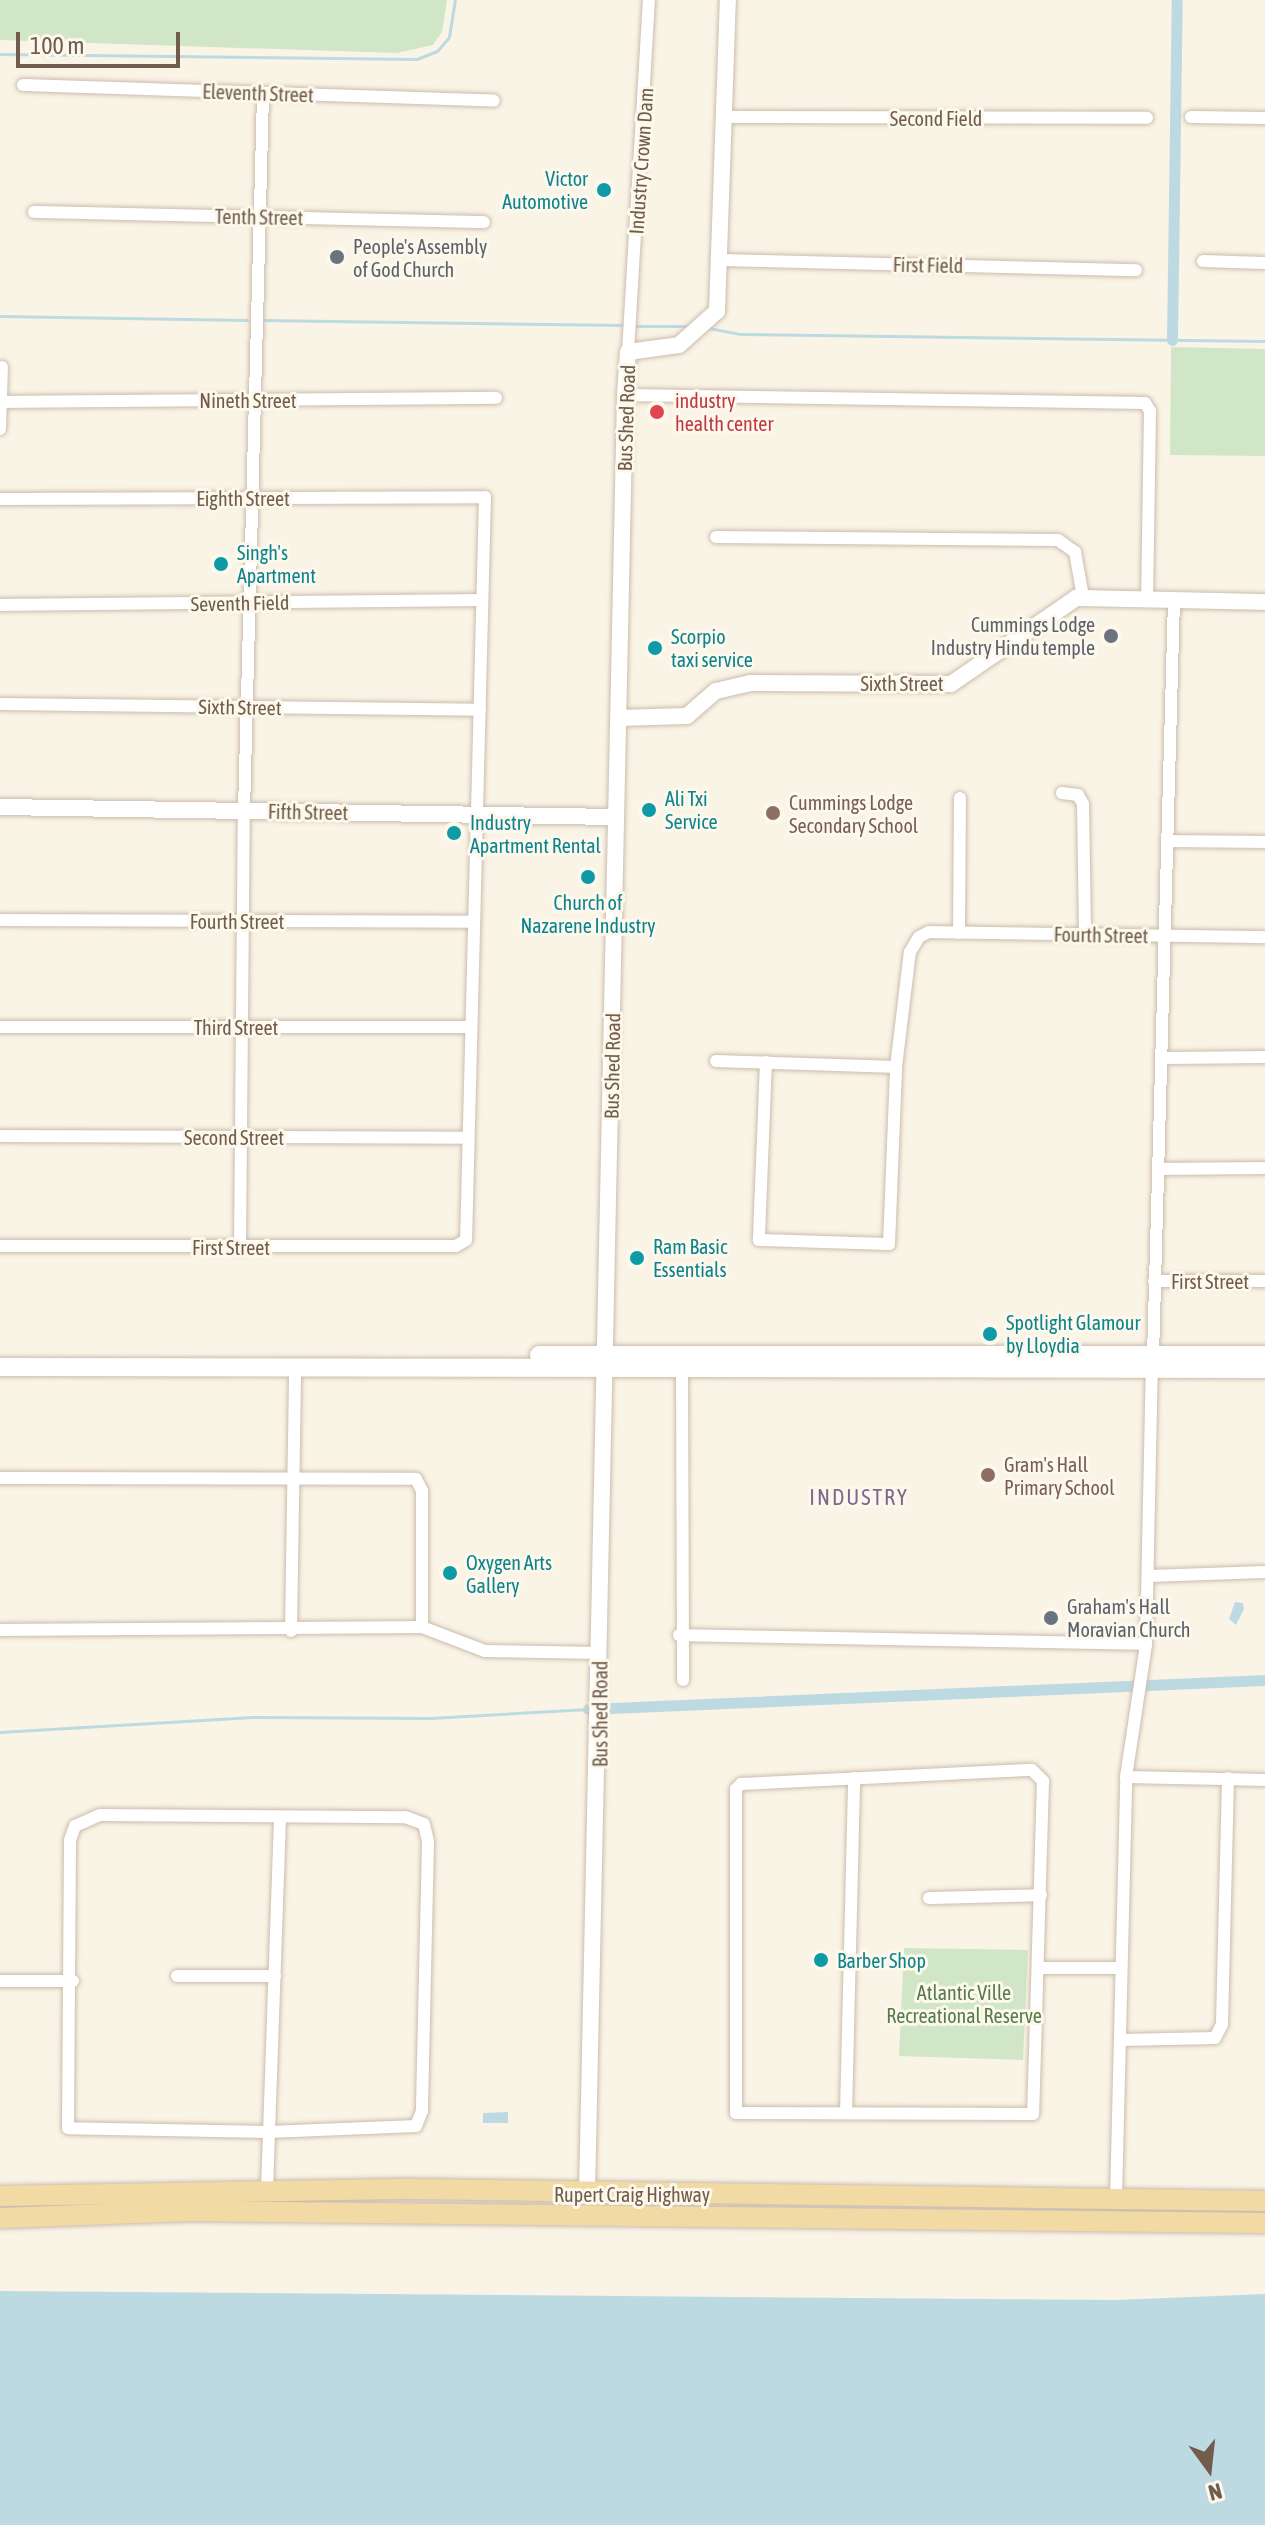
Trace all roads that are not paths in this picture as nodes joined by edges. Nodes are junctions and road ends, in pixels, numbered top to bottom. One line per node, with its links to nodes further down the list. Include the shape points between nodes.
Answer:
1 (649, 0): 17 (street, Industry Crown Dam)
2 (728, 0): 6 (street, Bus Shed Road)
3 (23, 85): 4 (street, Eleventh Street)
4 (263, 94): 5 (street, Eleventh Street); 11 (street)
5 (494, 101)
6 (725, 117): 8 (street, Second Field); 13 (street, Bus Shed Road)
7 (1191, 117): 9 (street)
8 (1147, 118)
9 (1265, 118)
10 (34, 212): 11 (street, Tenth Street)
11 (260, 217): 12 (street, Tenth Street); 21 (street)
12 (484, 222)
13 (721, 260): 16 (street, First Field); 17 (street, Bus Shed Road, via 713,319 679,345)
14 (1203, 261): 15 (street)
15 (1265, 263)
16 (1136, 270)
17 (628, 352): 19 (street, Bus Shed Road)
18 (2, 367): 22 (street)
19 (625, 395): 28 (street, via 1145,403 1150,411); 37 (street, Bus Shed Road)
20 (496, 398): 21 (street, Nineth Street)
21 (255, 399): 22 (street, Nineth Street); 24 (street)
22 (1, 402): 23 (street)
23 (0, 429)
24 (252, 498): 25 (street, Eighth Street); 29 (street, Eighth Street, via 485,497); 32 (street)
25 (0, 499)
26 (716, 537): 27 (street, via 1058,540 1075,552)
27 (1083, 597): 28 (street, Sixth Street); 37 (street, Sixth Street, via 1063,605 951,684 750,683 716,691 687,716)
28 (1147, 598): 30 (street, Sixth Street)
29 (481, 600): 32 (street, Seventh Field); 36 (street)
30 (1174, 600): 31 (street, Sixth Street); 44 (street)
31 (1265, 602)
32 (249, 603): 33 (street, Seventh Field); 35 (street)
33 (0, 605)
34 (0, 704): 35 (street, Sixth Street)
35 (247, 707): 36 (street, Sixth Street); 41 (street)
36 (480, 710): 42 (street)
37 (619, 718): 43 (street, Bus Shed Road)
38 (1062, 793): 50 (street, via 1078,795 1083,804)
39 (960, 798): 49 (street)
40 (0, 807): 41 (street, Fifth Street)
41 (244, 811): 42 (street, Fifth Street); 47 (street)
42 (477, 815): 43 (street, Fifth Street); 48 (street)
43 (616, 817): 72 (street, Bus Shed Road)
44 (1168, 841): 45 (street); 51 (street)
45 (1265, 842)
46 (0, 920): 47 (street, Fourth Street)
47 (243, 921): 48 (street, Fourth Street); 55 (street)
48 (474, 922): 54 (street)
49 (959, 933): 50 (street, Fourth Street); 60 (street, Fourth Street, via 919,937 910,952)
50 (1085, 935): 51 (street, Fourth Street)
51 (1166, 936): 52 (street, Fourth Street); 57 (street)
52 (1265, 937)
53 (0, 1027): 55 (street, Third Street)
54 (471, 1027): 55 (street, Third Street); 63 (street)
55 (242, 1028): 62 (street)
56 (1265, 1057): 57 (street)
57 (1163, 1058): 65 (street)
58 (716, 1061): 59 (street)
59 (766, 1062): 60 (street); 60 (street, via 759,1240 889,1244)
60 (896, 1067)
61 (0, 1136): 62 (street, Second Street)
62 (241, 1137): 63 (street, Second Street); 67 (street)
63 (468, 1138): 67 (street, First Street, via 462,1244)
64 (1265, 1168): 65 (street)
65 (1160, 1169): 68 (street)
66 (0, 1246): 67 (street, First Street)
67 (240, 1248)
68 (1154, 1281): 69 (street, First Street); 73 (street)
69 (1265, 1281)
70 (0, 1355): 72 (main road)
71 (1265, 1355): 73 (main road)
72 (608, 1361): 73 (main road); 75 (main road); 76 (main road); 87 (street, Bus Shed Road)
73 (1152, 1363): 76 (main road); 77 (main road); 81 (street)
74 (0, 1367): 75 (main road)
75 (295, 1367): 79 (street)
76 (682, 1368): 85 (street)
77 (1265, 1369)
78 (0, 1478): 79 (street)
79 (294, 1479): 82 (street, via 418,1482); 84 (street)
80 (1265, 1572): 81 (street)
81 (1148, 1576): 86 (street)
82 (422, 1627): 84 (street); 87 (street, via 485,1651)
83 (0, 1630): 84 (street)
84 (291, 1631)
85 (679, 1635): 86 (street); 88 (street)
86 (1146, 1644): 89 (street)
87 (600, 1653): 106 (street, Bus Shed Road)
88 (683, 1680)
89 (1126, 1777): 91 (street); 97 (street)
90 (854, 1778): 94 (street, via 1041,1773); 103 (street); 103 (street, via 741,1784 736,1789 736,2113)
91 (1228, 1778): 92 (street); 102 (street, via 1222,2024 1215,2038)
92 (1265, 1780)
93 (280, 1818): 99 (street); 101 (street, via 84,1819 70,1840); 104 (street, via 405,1817 424,1824 428,1842 422,2111 416,2126 406,2129)
94 (1041, 1895): 95 (street); 96 (street)
95 (929, 1898)
96 (1040, 1968): 97 (street); 103 (street, via 1033,2114)
97 (1120, 1968): 102 (street)
98 (177, 1976): 99 (street)
99 (275, 1976): 104 (street)
100 (0, 1981): 101 (street)
101 (73, 1981): 104 (street, via 68,2128)
102 (1120, 2040): 108 (street)
103 (846, 2113)
104 (269, 2132): 105 (street)
105 (267, 2190): 106 (main road, Rupert Craig Highway); 107 (main road, Rupert Craig Highway)
106 (587, 2194): 108 (main road, Rupert Craig Highway)
107 (0, 2196)
108 (1116, 2199): 109 (main road, Rupert Craig Highway)
109 (1265, 2201)
110 (0, 2218): 111 (main road, Rupert Craig Highway, via 191,2211)
111 (1265, 2223)

